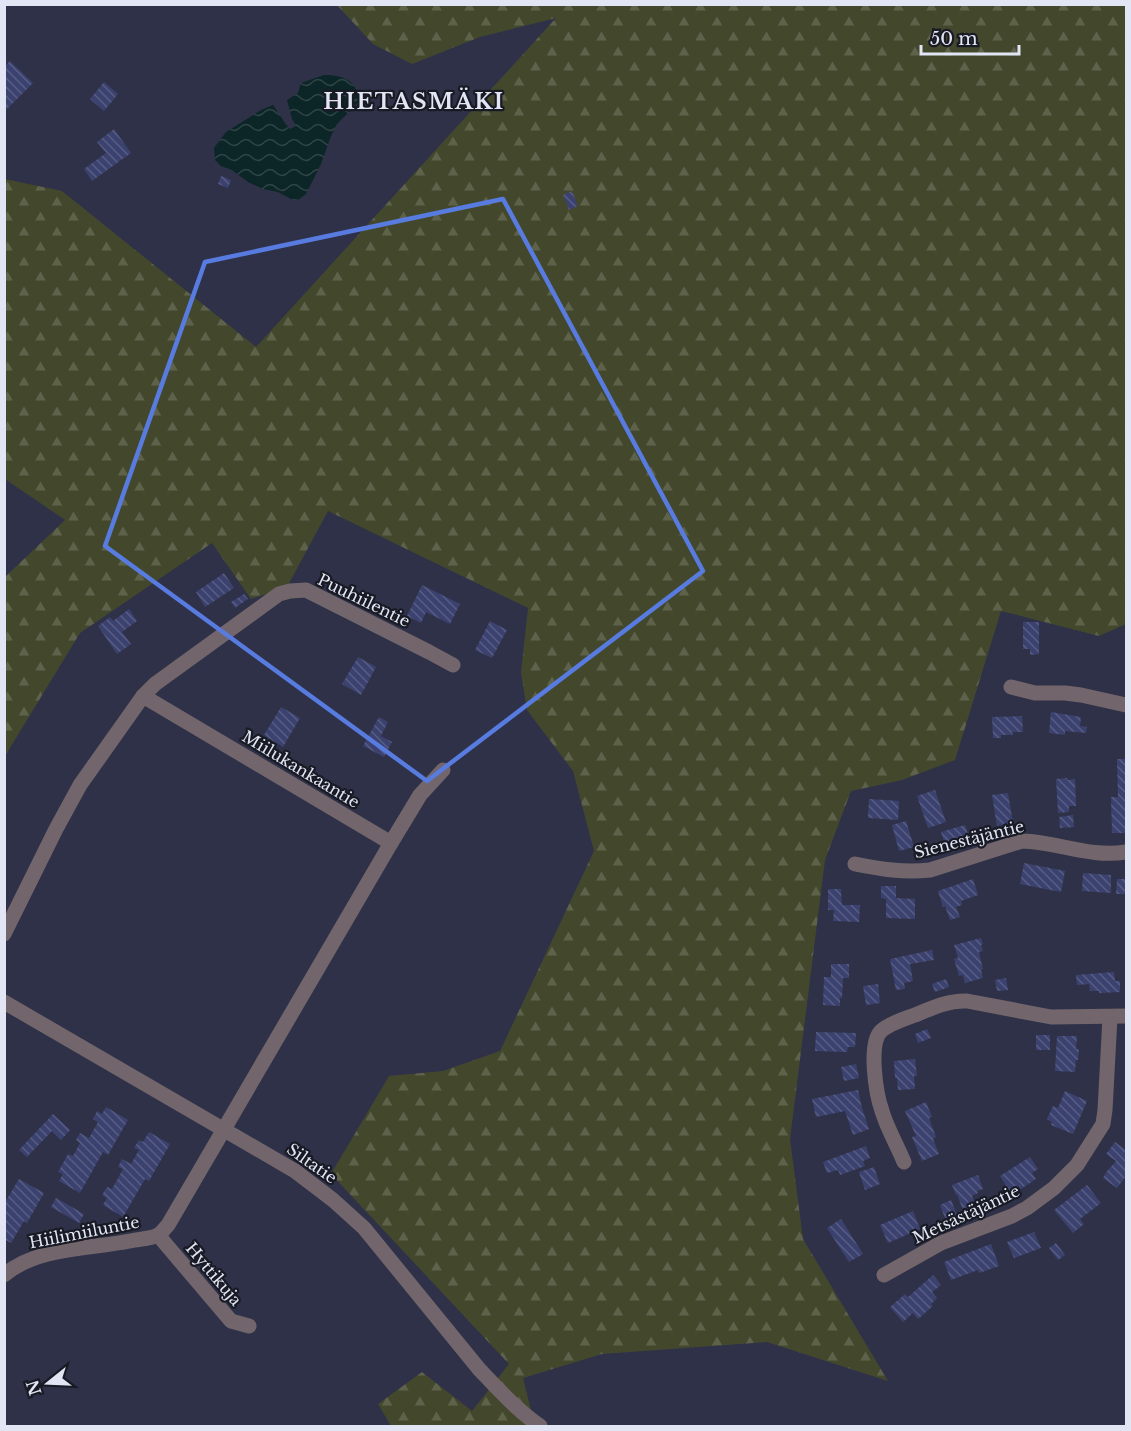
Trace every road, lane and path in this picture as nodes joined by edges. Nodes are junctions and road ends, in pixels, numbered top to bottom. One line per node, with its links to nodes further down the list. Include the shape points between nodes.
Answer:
1 (453, 665): 3 (street, Puuhiilentie, via 306,590 290,591 279,594)
2 (1011, 687): 4 (street)
3 (143, 696): 6 (street, Miilukankaantie); 9 (street, via 80,785)
4 (1126, 705)
5 (443, 770): 6 (street, via 420,795)
6 (391, 843): 13 (street)
7 (1126, 852): 8 (street, Sienestäjäntie, via 1105,855 1022,841 918,872)
8 (855, 864)
9 (4, 934)
10 (4, 1002): 13 (street, Siltatie)
11 (1126, 1016): 12 (street)
12 (1110, 1017): 14 (street, via 1051,1017 957,1000 881,1031 874,1053 878,1095); 17 (street, Metsästäjäntie, via 1103,1124 1077,1165 1027,1208 941,1243)
13 (224, 1131): 15 (street, Hiilimiiluntie, via 168,1225); 19 (street, Siltatie, via 303,1177 364,1228 479,1369)
14 (904, 1162)
15 (158, 1235): 16 (street, Hiilimiiluntie, via 53,1253); 18 (street, Hyttikuja, via 231,1321)
16 (4, 1275)
17 (884, 1275)
18 (249, 1326)
19 (540, 1426)

